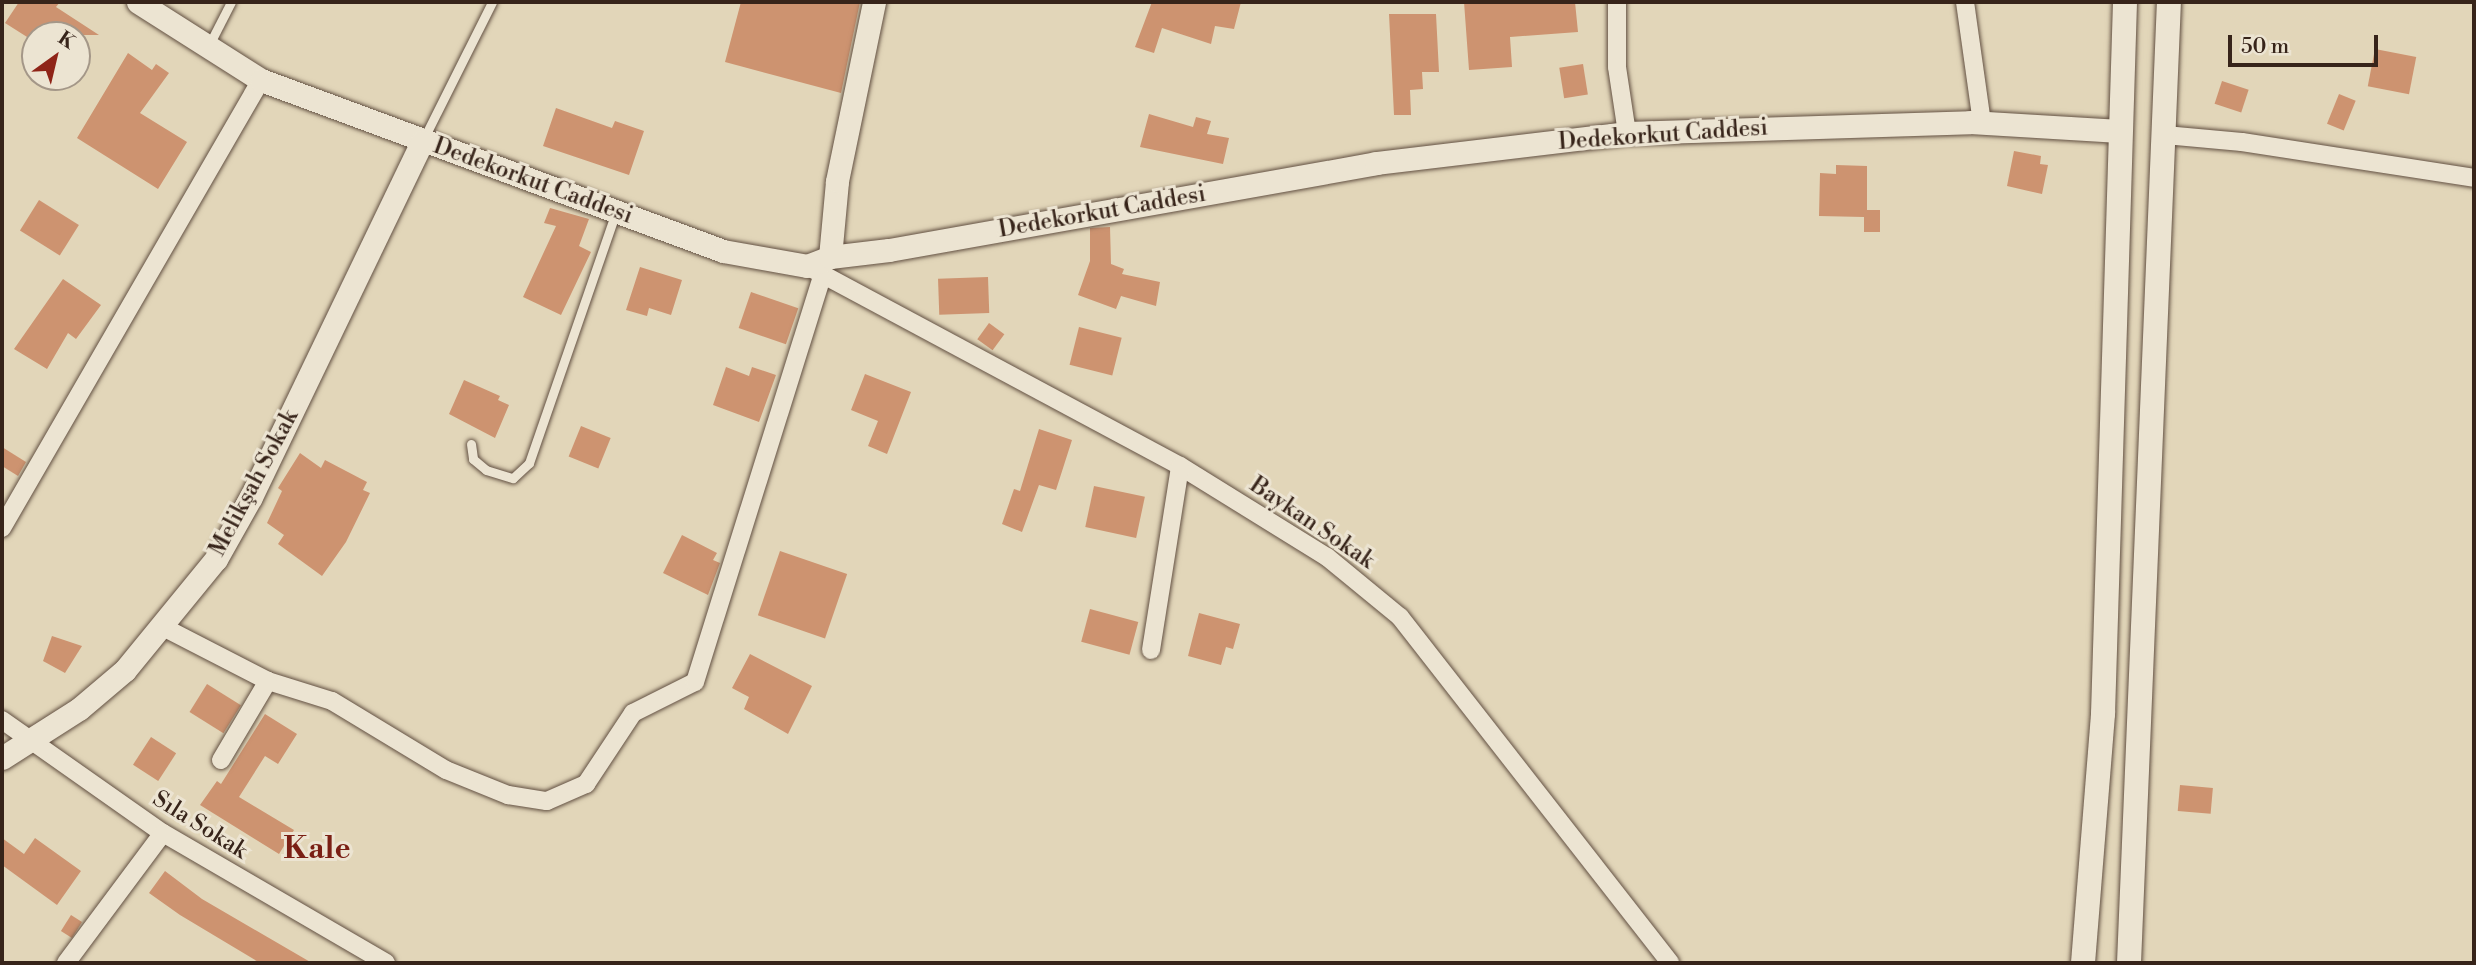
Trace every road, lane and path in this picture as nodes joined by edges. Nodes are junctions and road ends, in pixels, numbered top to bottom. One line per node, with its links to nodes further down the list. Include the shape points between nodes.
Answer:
1 (138, 2): 9 (street, Dedekorkut Caddesi)
2 (231, 2): 9 (lane)
3 (492, 2): 15 (lane)
4 (874, 2): 18 (street)
5 (1616, 2): 13 (street, via 1616,67)
6 (1965, 2): 11 (street)
7 (2125, 2): 12 (main road)
8 (2169, 2): 14 (main road)
9 (208, 46): 10 (street, Dedekorkut Caddesi)
10 (261, 80): 15 (street, Dedekorkut Caddesi); 21 (street)
11 (1982, 123): 12 (street, Dedekorkut Caddesi); 13 (street, Dedekorkut Caddesi)
12 (2120, 131): 33 (main road, via 2103,714)
13 (1628, 133): 18 (street, Dedekorkut Caddesi, via 1376,163)
14 (2165, 135): 16 (street, via 2242,142); 34 (main road)
15 (422, 142): 17 (street, Dedekorkut Caddesi); 22 (street, Melikşah Sokak, via 251,496 216,559)
16 (2474, 178)
17 (616, 210): 18 (street, Dedekorkut Caddesi, via 723,251); 19 (lane, via 530,463 513,478 486,470 473,460)
18 (820, 267): 20 (street, Baykan Sokak); 24 (street, via 695,682 633,713 586,784 547,801 509,795 446,770 332,702)
19 (471, 444)
20 (1180, 466): 23 (street); 32 (street, Baykan Sokak, via 1327,557 1400,617)
21 (2, 528)
22 (163, 627): 24 (street); 26 (street, Melikşah Sokak, via 125,670 79,709)
23 (1151, 650)
24 (268, 681): 28 (street)
25 (2, 720): 26 (street, Sıla Sokak)
26 (30, 741): 27 (street, Melikşah Sokak); 29 (street, Sıla Sokak)
27 (2, 758)
28 (221, 760)
29 (163, 833): 30 (street); 31 (street, Sıla Sokak)
30 (66, 963)
31 (386, 963)
32 (1670, 963)
33 (2083, 963)
34 (2129, 963)

